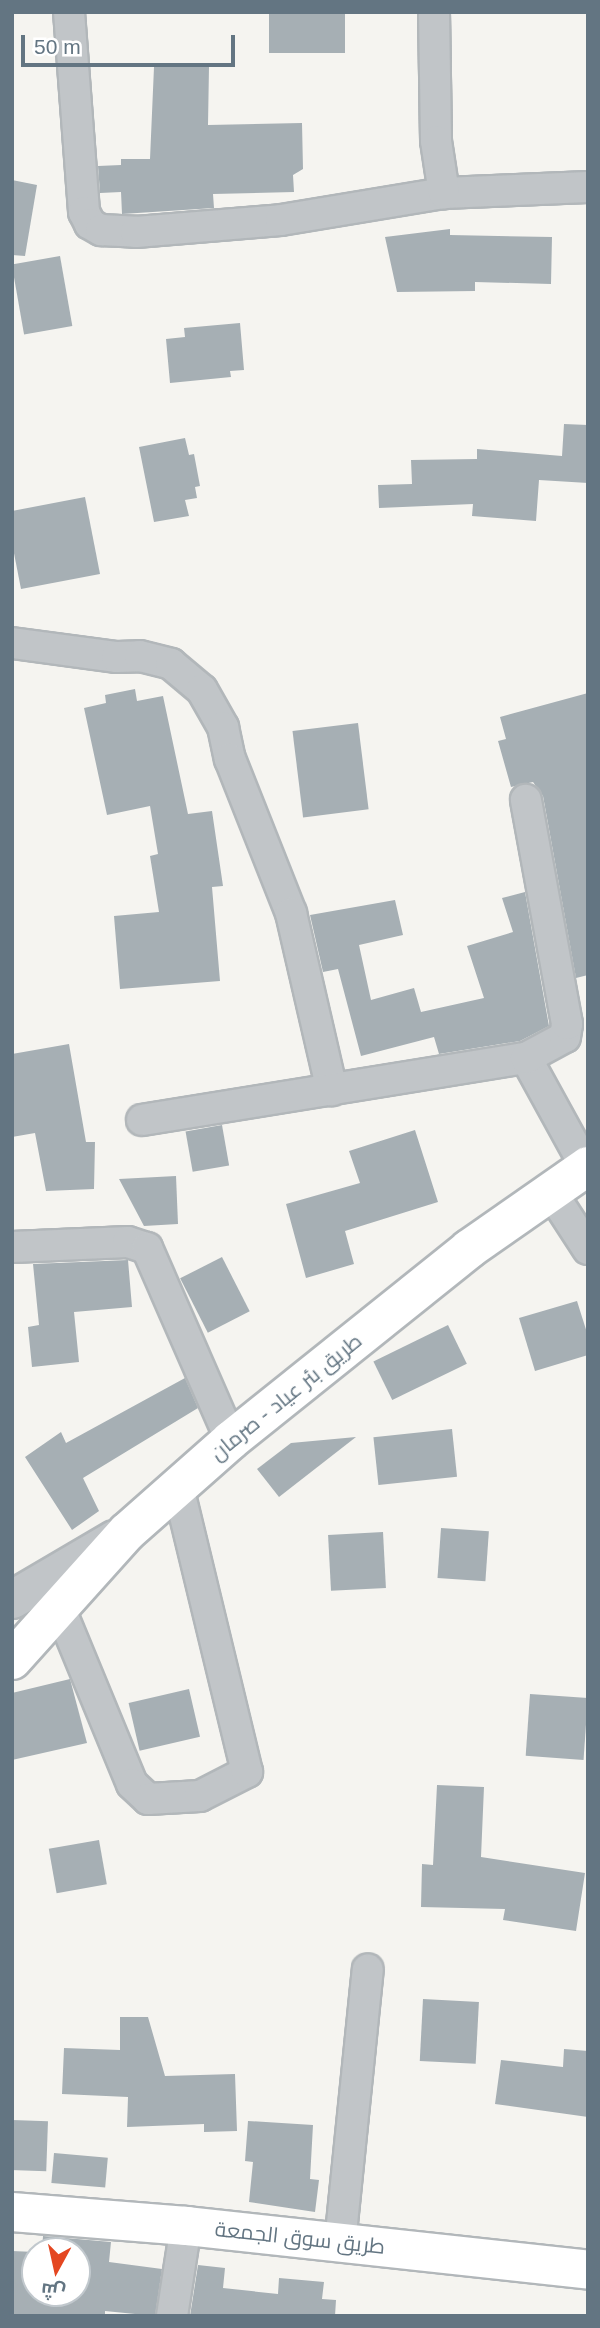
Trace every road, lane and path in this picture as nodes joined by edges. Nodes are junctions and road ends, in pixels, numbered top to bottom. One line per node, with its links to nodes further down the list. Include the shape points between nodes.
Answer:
1 (69, 12): 4 (street, via 84,212 90,224 101,230 136,232 281,220)
2 (434, 12): 4 (street, via 436,141)
3 (588, 187): 4 (street)
4 (444, 193)
5 (12, 643): 8 (street, via 140,656 171,664 202,690 223,727 230,759 291,913)
6 (526, 800): 7 (street, via 567,1024 565,1037)
7 (526, 1058): 8 (street); 10 (street)
8 (332, 1090): 9 (street)
9 (142, 1120)
10 (587, 1166): 11 (main road, طريق بئر عياد - صرمان)
11 (551, 1192): 13 (street); 14 (main road, طريق بئر عياد - صرمان, via 469,1249)
12 (12, 1247): 14 (street, via 128,1242 147,1248)
13 (588, 1250)
14 (231, 1440): 15 (main road, طريق بئر عياد - صرمان)
15 (178, 1486): 16 (main road, طريق بئر عياد - صرمان); 18 (street, via 247,1772 200,1796 148,1799 132,1784)
16 (127, 1532): 17 (street); 18 (main road, طريق بئر عياد - صرمان)
17 (12, 1599)
18 (59, 1607): 19 (main road, طريق بئر عياد - صرمان)
19 (12, 1660)
20 (368, 1969): 23 (street)
21 (12, 2213): 22 (main road, طريق سوق الجمعة)
22 (186, 2226): 23 (main road, طريق سوق الجمعة); 25 (street)
23 (340, 2243): 24 (main road, طريق سوق الجمعة)
24 (588, 2270)
25 (172, 2316)

